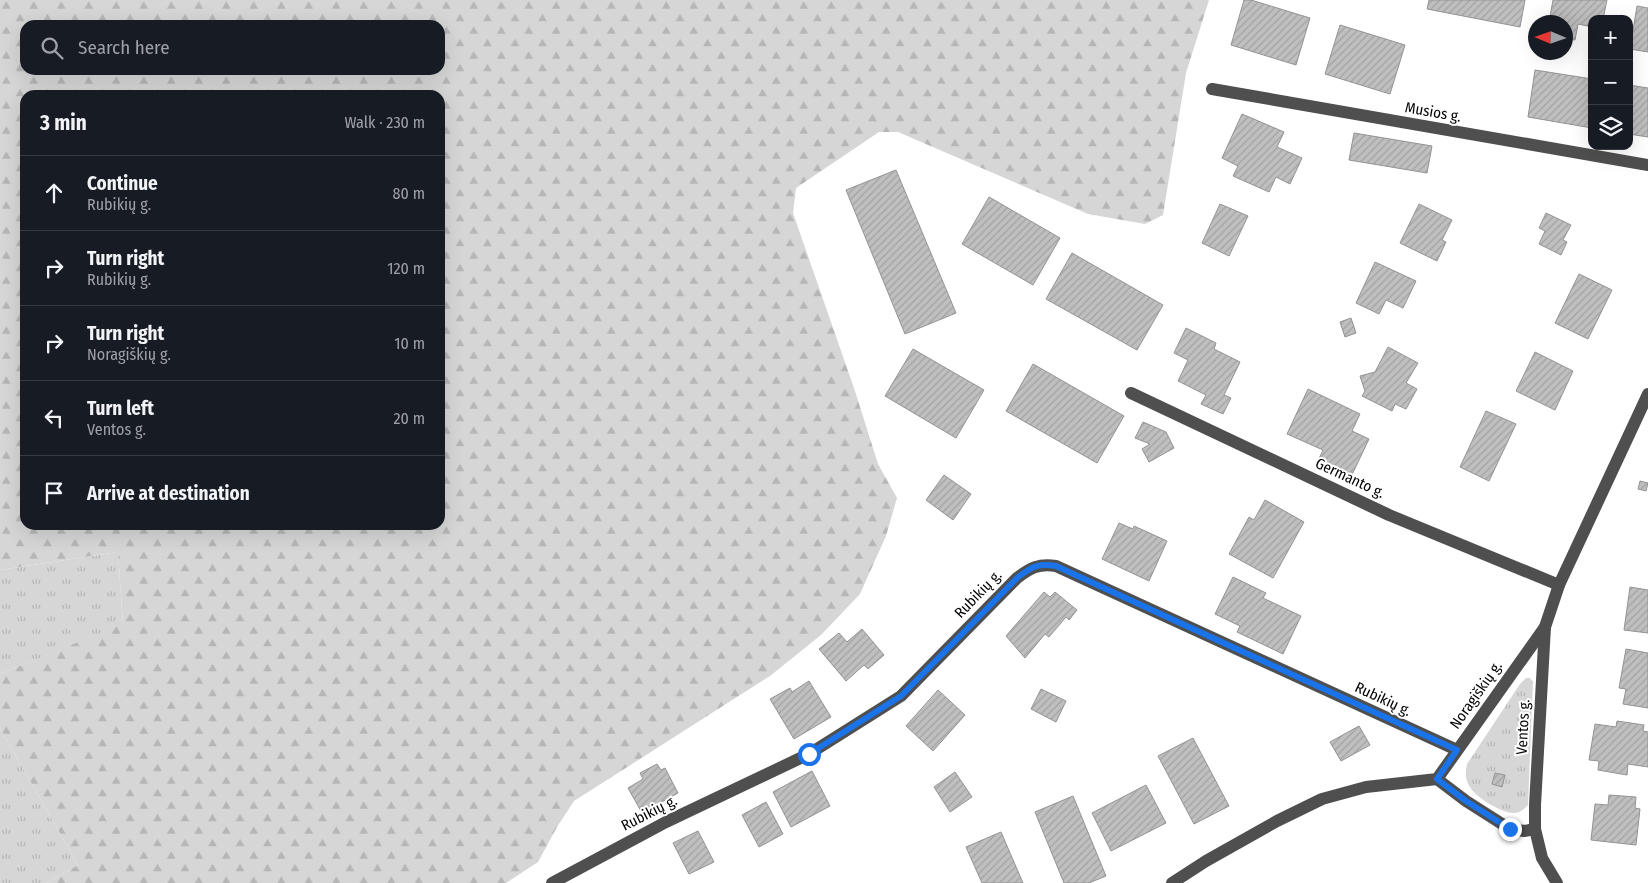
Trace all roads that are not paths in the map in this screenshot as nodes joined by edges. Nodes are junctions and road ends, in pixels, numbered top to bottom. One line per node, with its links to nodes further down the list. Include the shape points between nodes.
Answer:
1 (1212, 90): 2 (street, Musios g.)
2 (1648, 165)
3 (1131, 393): 5 (street, Germanto g., via 1389,515)
4 (1648, 394): 5 (street, Noragiškių g.)
5 (1559, 585): 6 (street, Noragiškių g.)
6 (1545, 627): 7 (street, Noragiškių g.); 9 (street, Ventos g.)
7 (1457, 750): 8 (street, Noragiškių g.); 10 (street, Rubikių g., via 1056,566 1037,565 1017,578 901,696 809,754 666,822)
8 (1437, 779): 9 (street, via 1510,829); 11 (street, via 1366,786 1322,798 1277,820)
9 (1535, 829): 12 (street, Ventos g., via 1542,858)
10 (552, 883)
11 (1172, 883)
12 (1557, 883)

